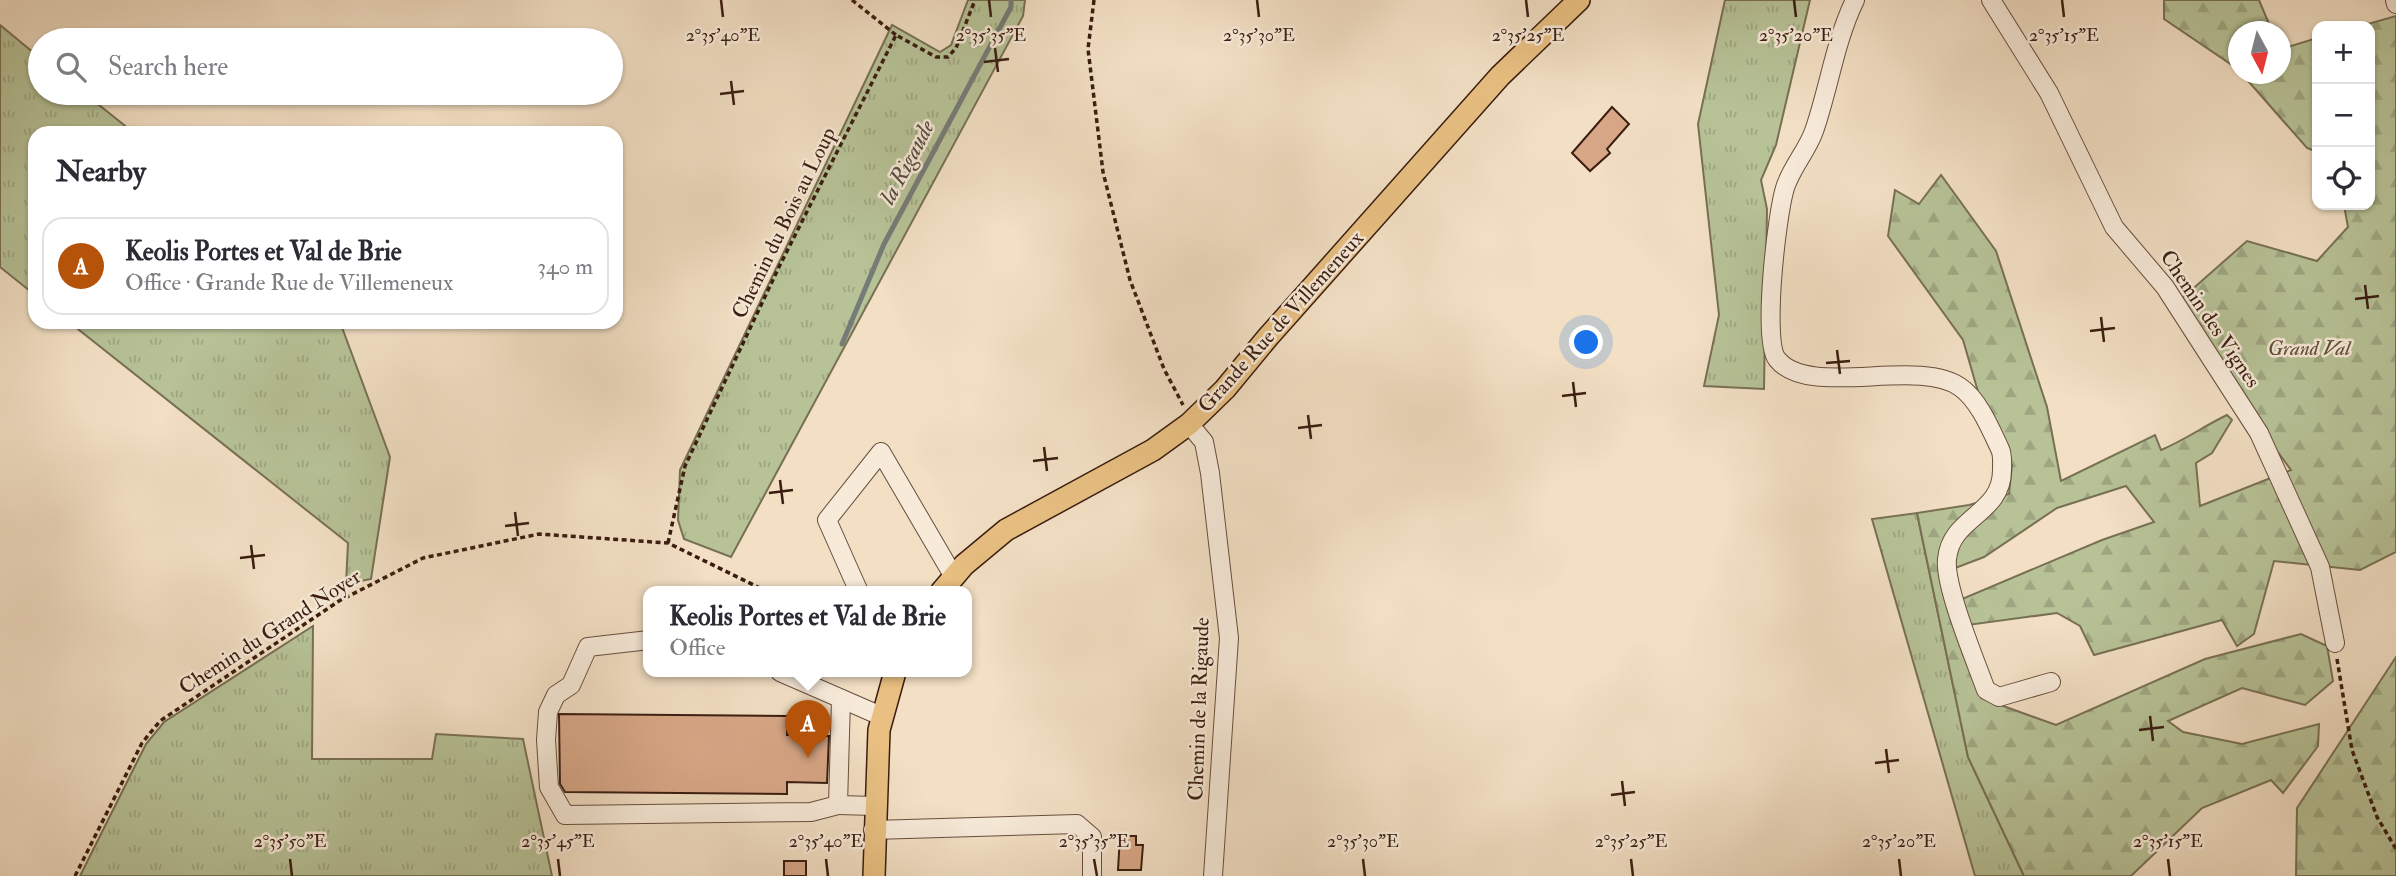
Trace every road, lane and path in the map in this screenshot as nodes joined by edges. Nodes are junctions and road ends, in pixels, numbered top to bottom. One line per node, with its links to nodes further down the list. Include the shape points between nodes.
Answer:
1 (852, 0): 7 (path)
2 (975, 0): 7 (path, via 948,58 926,53)
3 (1094, 0): 8 (path, via 1088,49 1103,172 1130,280)
4 (1579, 0): 8 (main road, Grande Rue de Villemeneux, via 1500,76 1226,389)
5 (1854, 0): 17 (street, via 1813,133 1786,186 1777,228 1769,341 1777,360 1800,374 1929,376 1960,387 1979,409 2002,453 2002,486 1984,510 1953,536 1947,561 1961,622 1986,690 1999,697)
6 (1991, 0): 14 (street, Chemin des Vignes, via 2049,93 2114,227 2165,287 2259,433 2320,567)
7 (896, 35): 9 (path, Chemin du Bois au Loup, via 685,466)
8 (1189, 424): 10 (main road, Grande Rue de Villemeneux, via 1153,450 1006,530); 27 (street, Chemin de la Rigaude, via 1203,442 1210,473 1229,638)
9 (668, 543): 11 (path, Chemin du Grand Noyer); 24 (path, Chemin du Grand Noyer, via 539,534 423,558 339,601 160,721 142,743)
10 (947, 584): 12 (street, via 881,452 827,520)
11 (756, 586)
12 (856, 586)
13 (643, 641): 20 (street, via 588,647 571,685 556,695 548,712 549,787 565,815 811,812)
14 (2335, 643): 23 (path, via 2352,750)
15 (791, 677): 18 (street)
16 (893, 677): 19 (main road)
17 (2051, 682)
18 (841, 699): 19 (street); 20 (street)
19 (881, 716): 21 (main road)
20 (838, 805): 21 (street)
21 (874, 806): 22 (main road)
22 (873, 830): 25 (main road); 26 (street, via 1077,824 1092,837)
23 (2396, 849)
24 (75, 876)
25 (874, 876)
26 (1092, 876)
27 (1213, 876)

